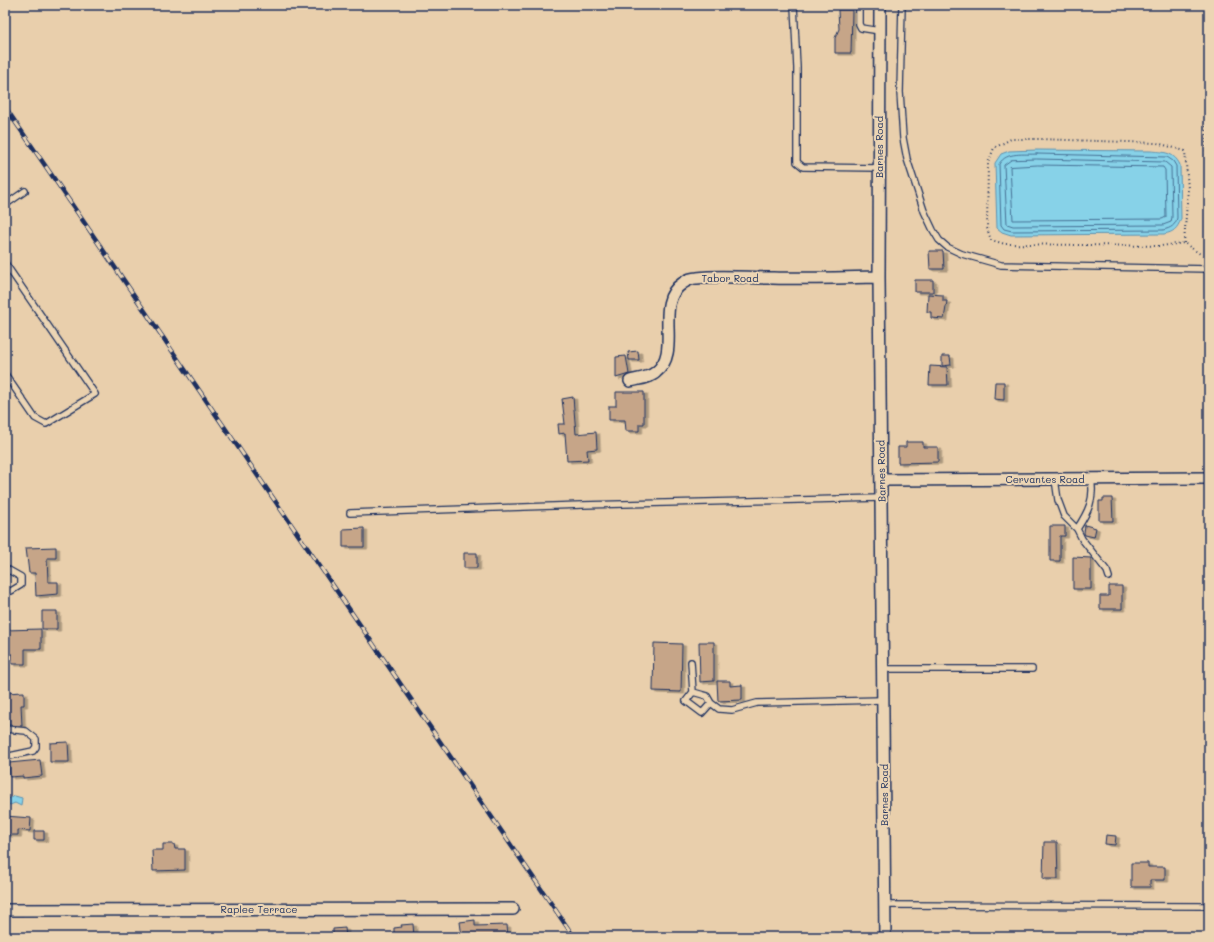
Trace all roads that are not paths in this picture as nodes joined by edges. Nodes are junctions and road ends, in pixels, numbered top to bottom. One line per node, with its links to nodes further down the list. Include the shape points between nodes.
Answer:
1 (794, 5): 6 (lane, via 797,162 803,167)
2 (859, 5): 5 (lane, via 861,28)
3 (880, 5): 5 (street, Barnes Road)
4 (902, 5): 10 (lane, via 900,92 903,138 922,204 933,230 947,247 1001,265)
5 (880, 31): 6 (street, Barnes Road)
6 (879, 168): 11 (street, Barnes Road)
7 (25, 191): 8 (lane)
8 (5, 205)
9 (5, 263): 12 (lane, via 95,394 46,424 35,418)
10 (1209, 269)
11 (879, 277): 13 (street, Tabor Road, via 690,279 676,289 670,301 667,353 662,366 655,373); 17 (street, Barnes Road)
12 (5, 374)
13 (630, 381)
14 (1055, 478): 16 (street, Cervantes Road); 17 (street, Cervantes Road); 20 (lane, via 1060,507 1064,516)
15 (1209, 478): 16 (street, Cervantes Road)
16 (1091, 479): 20 (lane, via 1091,506)
17 (882, 480): 18 (street, Barnes Road)
18 (882, 498): 19 (lane); 25 (street, Barnes Road)
19 (350, 513)
20 (1077, 529): 22 (lane)
21 (5, 568): 23 (lane, via 21,577 21,585 17,589)
22 (1109, 577)
23 (5, 591)
24 (691, 662): 27 (lane)
25 (883, 669): 26 (lane); 28 (street, Barnes Road)
26 (1032, 669)
27 (693, 692): 29 (lane, via 707,696); 29 (lane, via 686,702 702,713)
28 (883, 700): 29 (lane, via 757,703 732,710 719,709); 32 (street, Barnes Road)
29 (711, 703)
30 (5, 729): 31 (lane, via 26,731 36,739 36,747 33,751)
31 (5, 757)
32 (884, 905): 33 (lane); 36 (street, Barnes Road)
33 (1209, 906)
34 (513, 909): 35 (street, Raplee Terrace)
35 (5, 910)
36 (885, 937)

